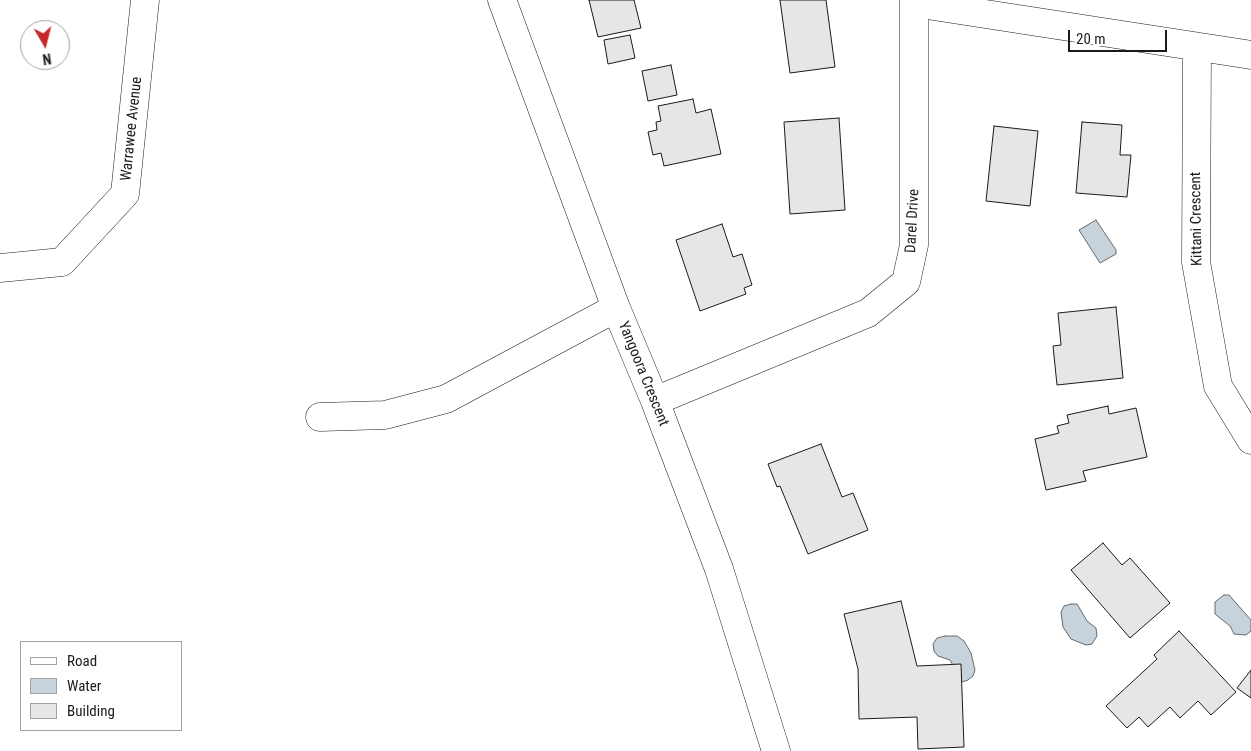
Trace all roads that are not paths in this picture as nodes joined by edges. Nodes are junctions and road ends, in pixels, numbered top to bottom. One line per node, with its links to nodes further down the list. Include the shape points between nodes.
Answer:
1 (145, 0): 6 (street, Warrawee Avenue, via 125,194 62,262)
2 (502, 0): 7 (street, Yangoora Crescent)
3 (914, 2): 4 (street); 8 (street, Darel Drive, via 914,245 906,282 868,313)
4 (1197, 47): 5 (street); 10 (street, Kittani Crescent, via 1196,262 1218,386)
5 (1251, 55)
6 (0, 268)
7 (616, 308): 8 (street, Yangoora Crescent); 9 (street, via 446,399 385,415)
8 (655, 401): 11 (street, Yangoora Crescent, via 719,569)
9 (320, 418)
10 (1251, 440)
11 (776, 751)

